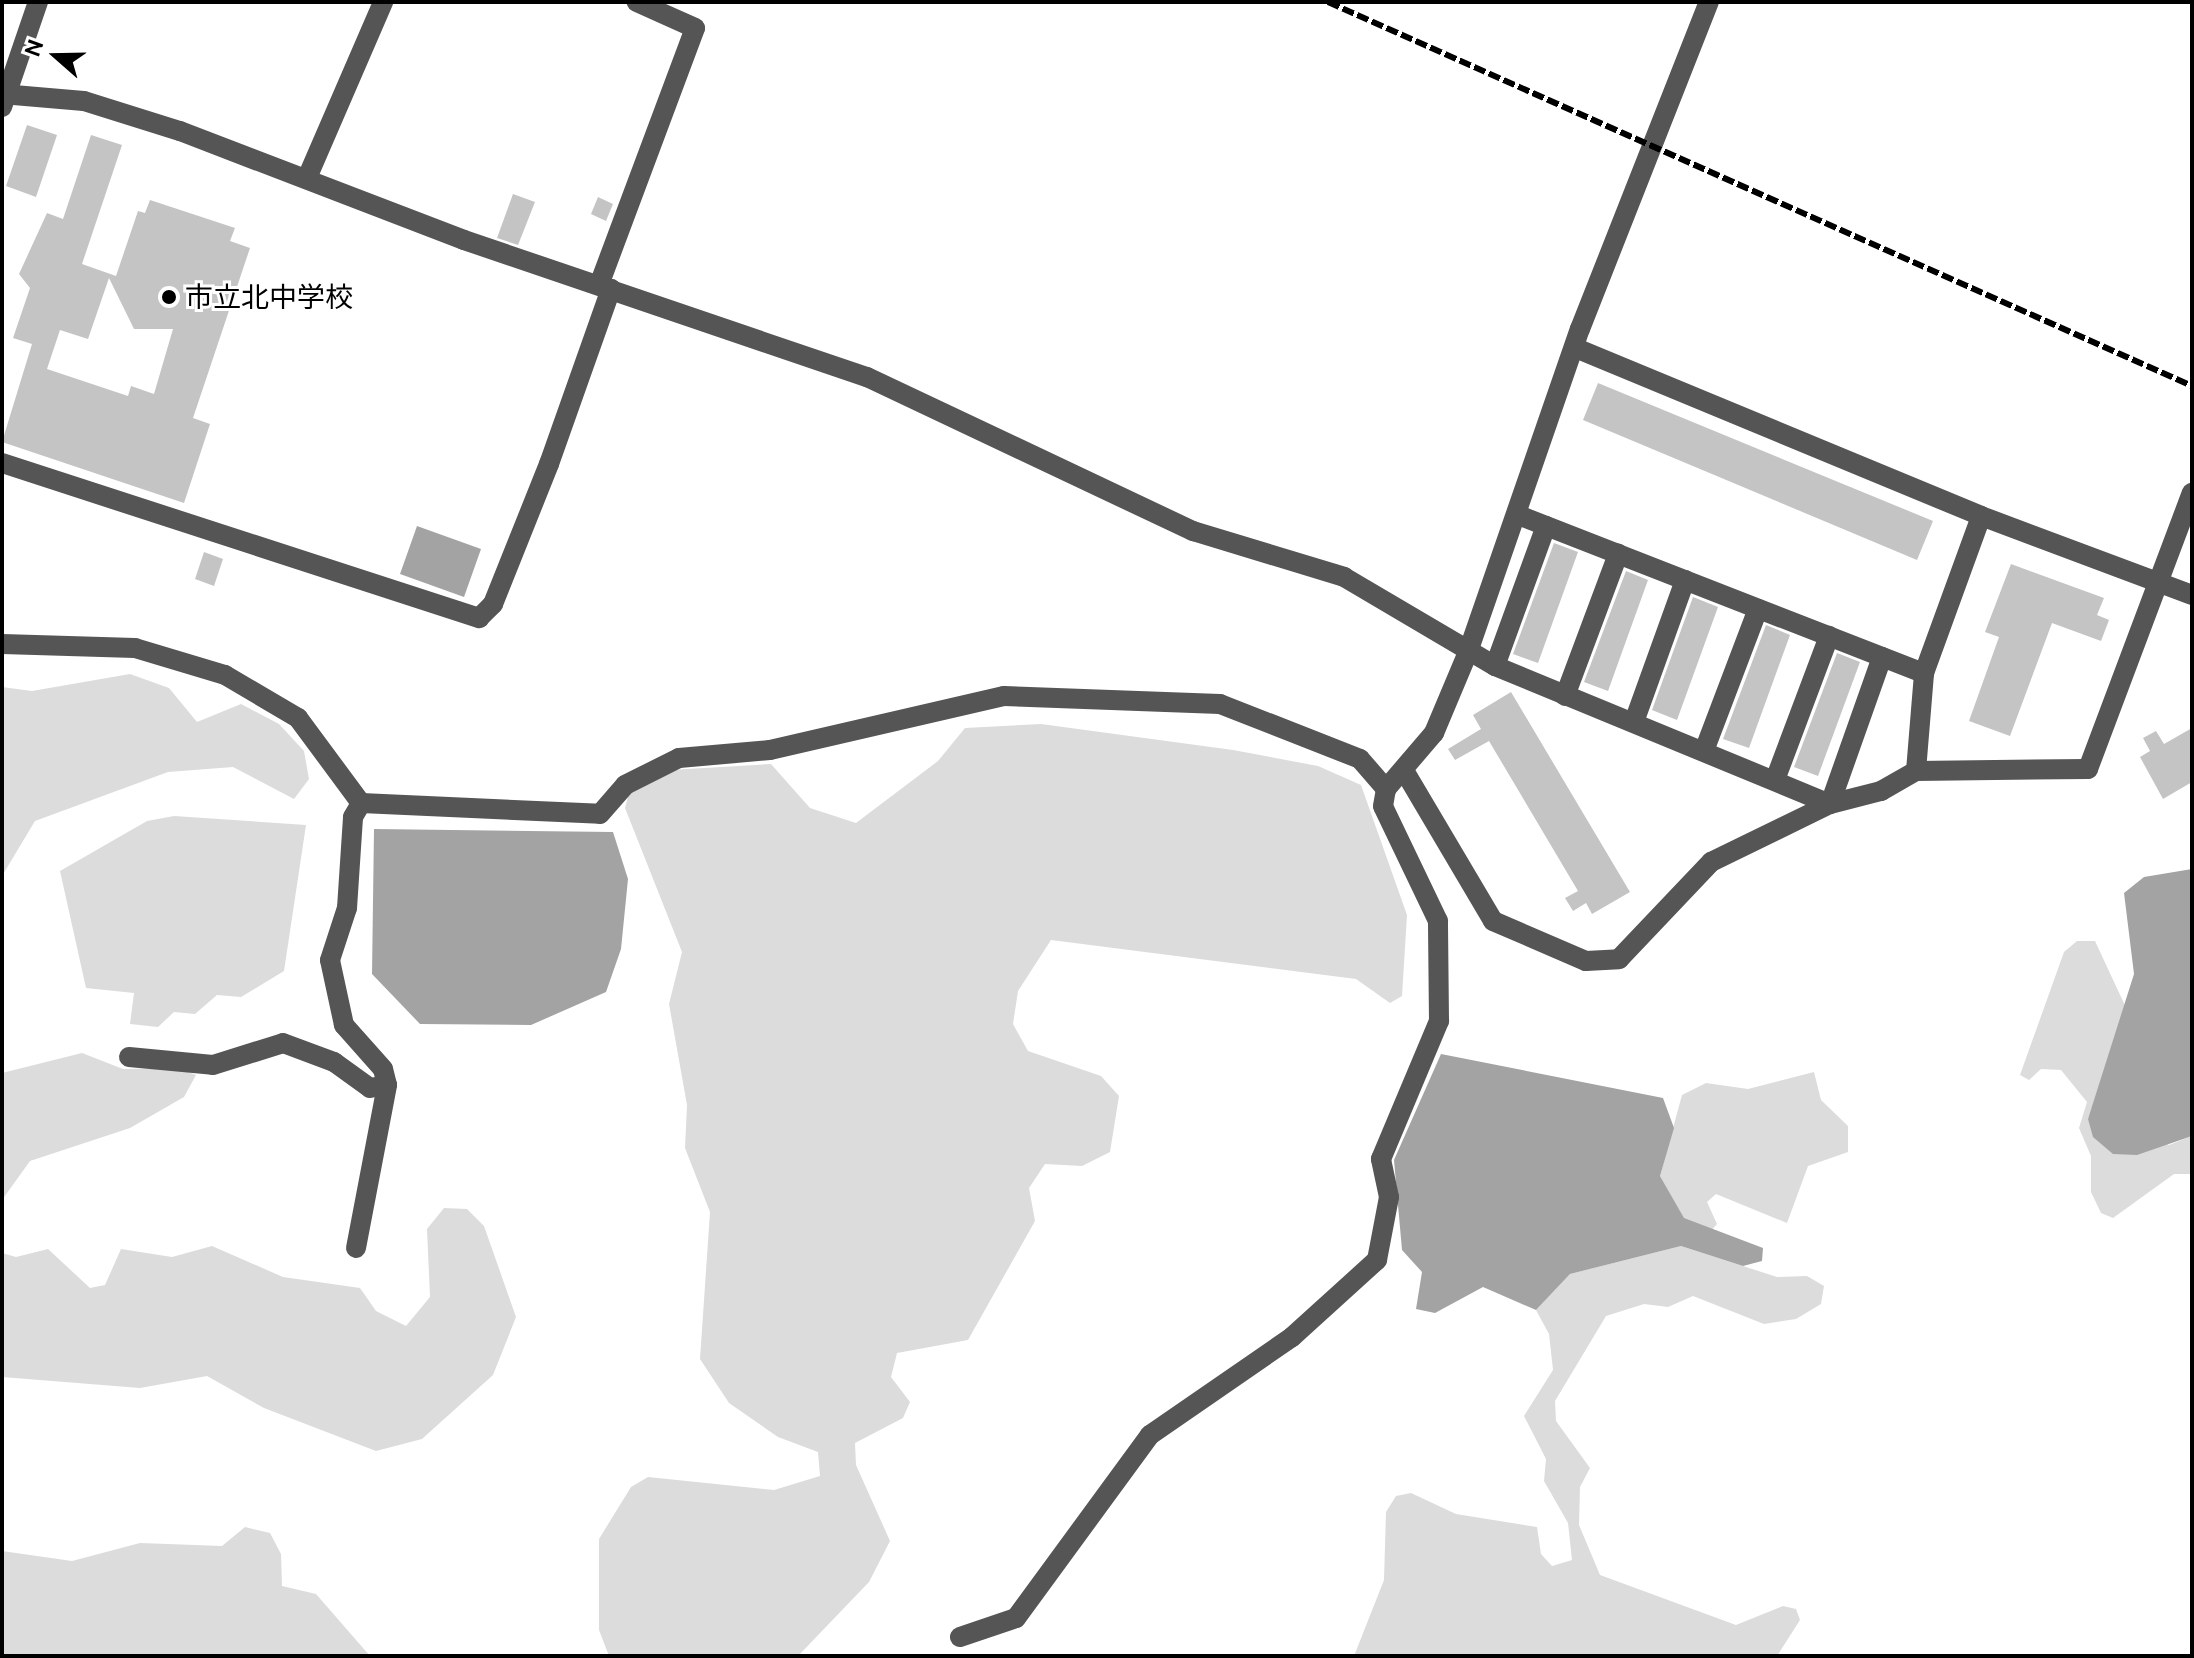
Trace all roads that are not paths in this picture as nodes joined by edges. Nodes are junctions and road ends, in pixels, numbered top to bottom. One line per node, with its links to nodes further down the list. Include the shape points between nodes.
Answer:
1 (38, 2): 5 (street)
2 (383, 2): 6 (street)
3 (637, 2): 7 (street, via 695,28)
4 (1709, 2): 8 (street)
5 (3, 99): 6 (street, via 84,101)
6 (307, 178): 7 (street)
7 (605, 287): 9 (street, via 504,576 479,618); 21 (street, via 867,377 1193,531 1344,577)
8 (1578, 349): 11 (street); 12 (street)
9 (2, 463)
10 (2192, 493): 16 (street)
11 (1518, 515): 13 (street); 21 (street)
12 (1981, 516): 16 (street); 24 (street)
13 (1546, 526): 14 (street); 23 (street)
14 (1618, 554): 15 (street); 25 (street)
15 (1685, 580): 18 (street); 26 (street)
16 (2158, 583): 17 (street); 28 (street, via 2088,769)
17 (2192, 595)
18 (1758, 609): 19 (street); 27 (street)
19 (1829, 636): 22 (street); 30 (street)
20 (2, 644): 32 (street, via 135,648 225,675 298,718)
21 (1468, 652): 23 (street); 29 (street, via 1434,733)
22 (1882, 657): 24 (street); 33 (street)
23 (1495, 666): 25 (street)
24 (1924, 673): 28 (street)
25 (1565, 696): 26 (street)
26 (1634, 722): 27 (street)
27 (1704, 751): 30 (street)
28 (1916, 771): 33 (street, via 1881,791)
29 (1405, 772): 31 (street); 33 (street, via 1493,921 1604,962 1634,946 1711,862)
30 (1775, 780): 33 (street)
31 (1386, 789): 32 (street, via 1360,759 1220,704 1004,696 770,750 679,758 625,785 600,814); 37 (street, via 1383,806 1438,921 1439,1021 1381,1159 1389,1197 1377,1260 1292,1337 1150,1435 1016,1618)
32 (361, 803): 35 (street, via 353,817 347,908 330,960 333,997)
33 (1830, 804)
34 (129, 1057): 35 (street, via 213,1065 283,1043 334,1062 370,1088)
35 (387, 1085): 36 (street)
36 (356, 1248)
37 (960, 1637)

